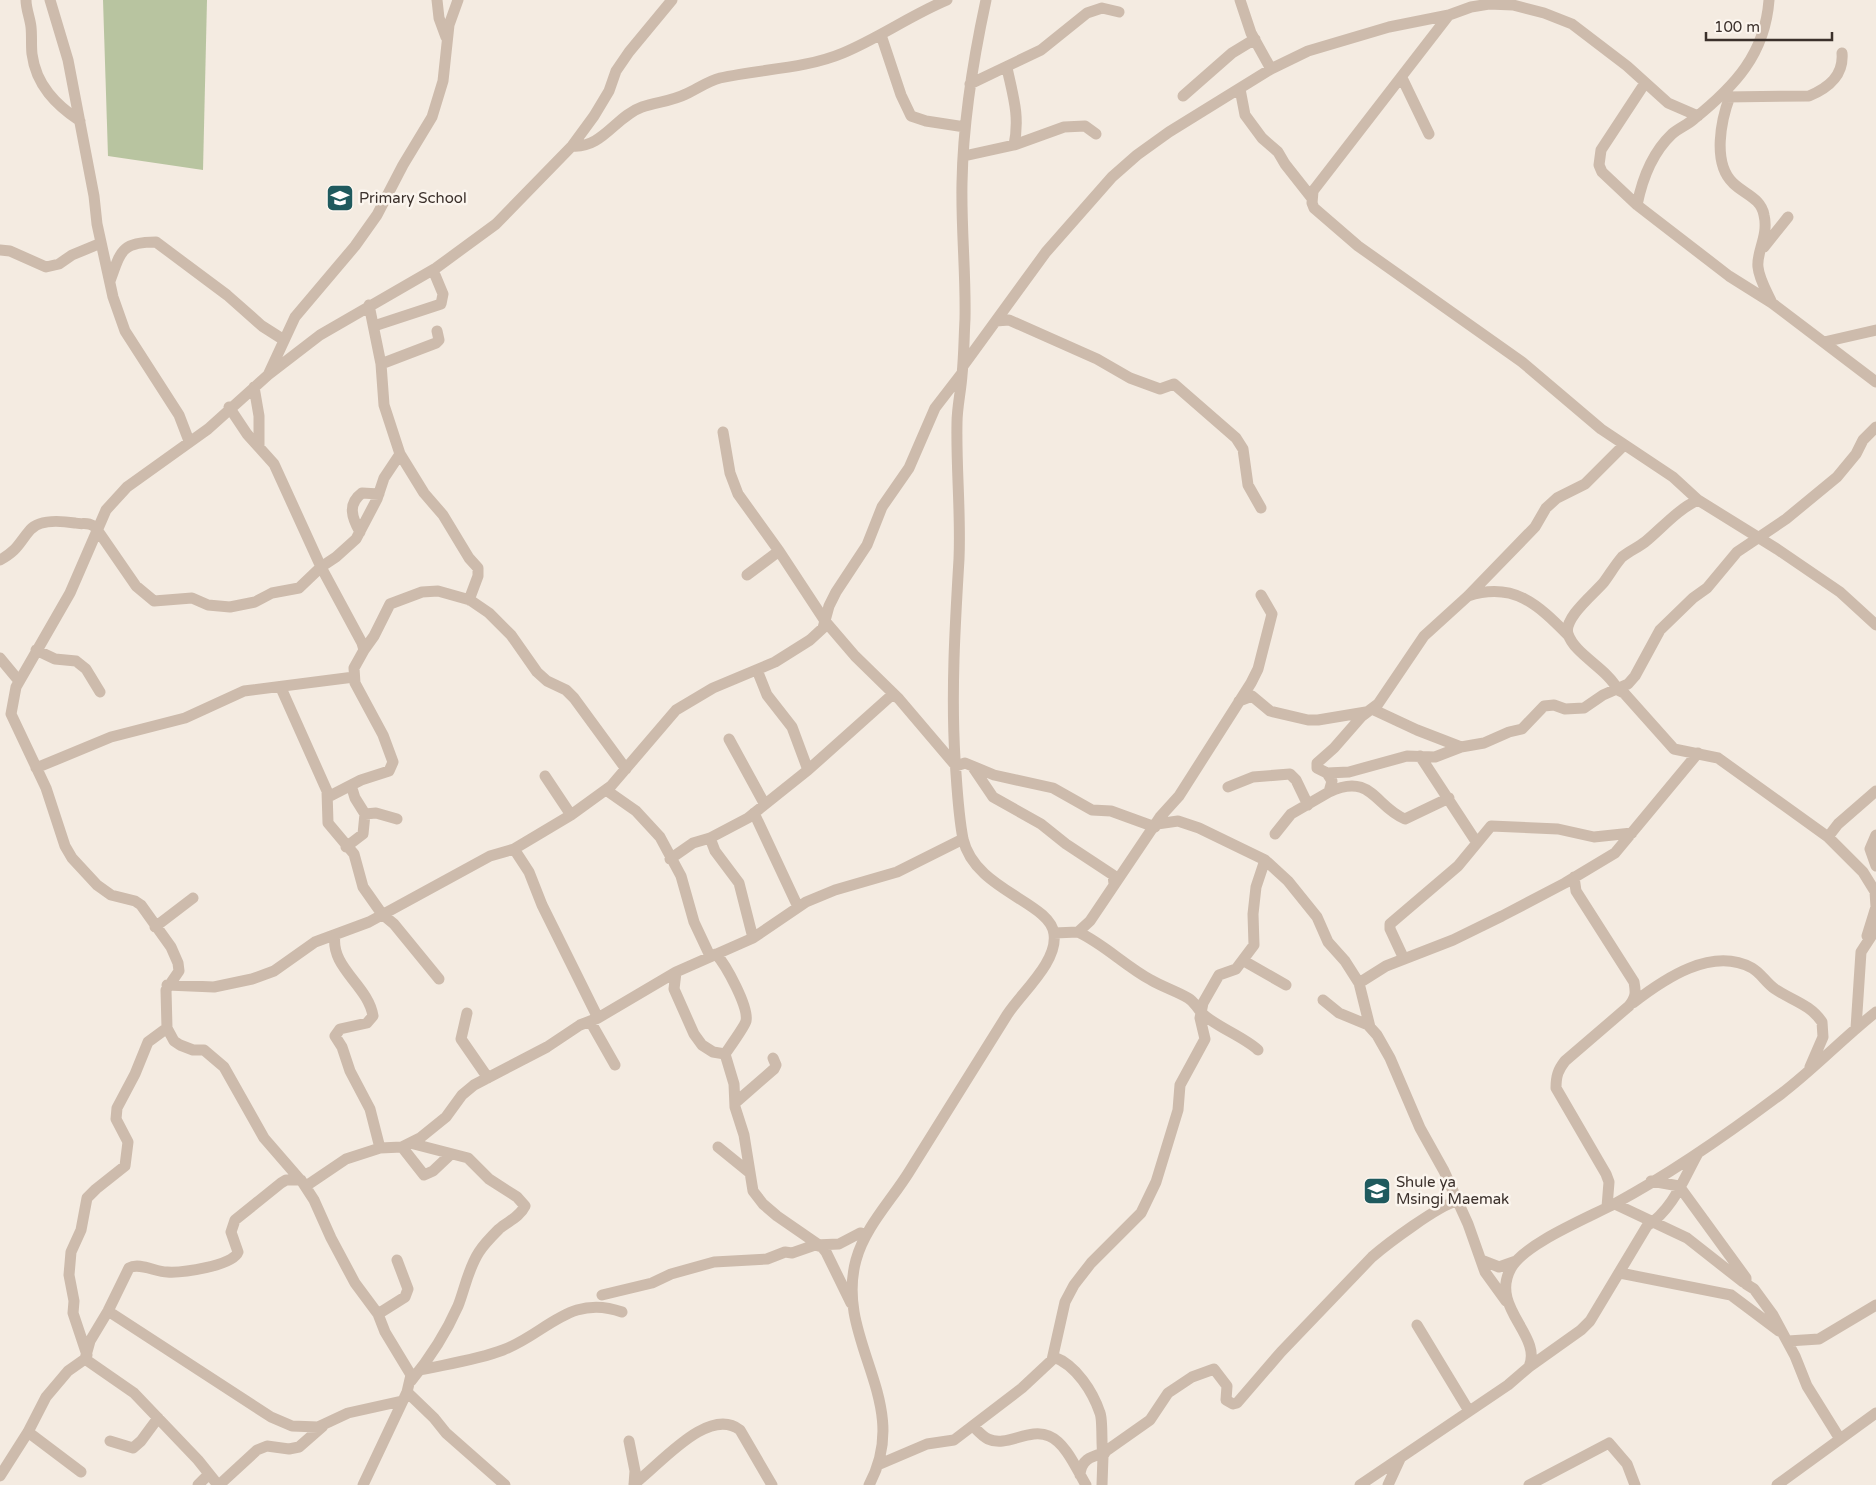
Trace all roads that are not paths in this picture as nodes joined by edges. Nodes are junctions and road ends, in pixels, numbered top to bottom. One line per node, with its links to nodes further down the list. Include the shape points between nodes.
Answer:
1 (26, 0): 27 (street, via 32,54 42,83 50,97)
2 (50, 0): 27 (street, via 68,60)
3 (437, 0): 16 (street, via 439,18)
4 (458, 0): 16 (street, via 449,25)
5 (672, 0): 31 (street, via 629,52 594,116)
6 (947, 0): 14 (street, via 921,10)
7 (986, 0): 22 (street)
8 (1240, 0): 15 (street, via 1242,13)
9 (1769, 0): 25 (street, via 1762,39)
10 (1491, 2): 11 (street); 21 (street, via 1572,24)
11 (1467, 4): 13 (street)
12 (1119, 12): 18 (street, via 1102,8 1087,13 1041,50)
13 (1450, 15): 19 (street, via 1389,27 1308,51); 20 (street)
14 (882, 35): 28 (street, via 901,96 912,116 926,122); 31 (street, via 829,57 716,79 686,94 635,110 600,139)
15 (1255, 39): 19 (street); 24 (street, via 1232,53)
16 (448, 41): 48 (street, via 443,81 432,118 377,215 295,317)
17 (1842, 53): 25 (street, via 1842,69 1837,77 1809,96)
18 (1007, 68): 22 (street); 32 (street, via 1016,105)
19 (1271, 69): 23 (street)
20 (1402, 78): 30 (street); 34 (street, via 1347,144)
21 (1645, 83): 26 (street, via 1668,102); 35 (street, via 1599,158 1602,172)
22 (970, 84): 28 (street)
23 (1240, 89): 34 (street, via 1245,115); 44 (street, via 1169,132 1112,177 1046,252)
24 (1183, 96)
25 (1726, 97): 26 (street); 39 (street, via 1722,128 1723,166 1734,185 1763,208 1766,225)
26 (1698, 116): 35 (street, via 1665,142 1648,170)
27 (80, 121): 37 (street)
28 (966, 126): 33 (street)
29 (1096, 134): 32 (street, via 1090,128 1077,125)
30 (1429, 134)
31 (572, 146): 40 (street, via 496,224)
32 (1014, 146): 33 (street)
33 (964, 156): 51 (street)
34 (1311, 196): 59 (street, via 1319,213 1351,239 1522,362)
35 (1637, 205): 42 (street, via 1730,276)
36 (1788, 217): 39 (street)
37 (101, 243): 38 (street, via 72,255 60,264 46,267 10,251); 41 (street)
38 (0, 250)
39 (1762, 250): 42 (street, via 1758,268)
40 (433, 270): 43 (street); 45 (street, via 443,294 441,304)
41 (110, 281): 48 (street, via 122,251 128,245 156,242); 58 (street, via 125,331 179,415)
42 (1772, 303): 49 (street)
43 (369, 305): 45 (street); 52 (street, via 320,335)
44 (996, 321): 51 (street); 64 (street, via 1009,320 1160,389 1174,384 1236,438 1244,449 1248,485)
45 (374, 326): 50 (street)
46 (437, 330): 50 (street, via 440,340 436,343)
47 (1876, 330): 49 (street)
48 (284, 340): 52 (street)
49 (1824, 342): 53 (street)
50 (381, 364): 61 (street, via 384,405)
51 (963, 370): 75 (street, via 935,408 909,468 882,508 867,545 836,592); 95 (street, via 956,423 959,558 952,714)
52 (268, 375): 54 (street)
53 (1876, 382)
54 (254, 386): 55 (street); 60 (street, via 260,416)
55 (229, 407): 58 (street, via 208,429); 60 (street, via 247,434)
56 (1876, 427): 67 (street, via 1837,477 1786,519)
57 (723, 432): 68 (street, via 730,473 738,494)
58 (189, 441): 65 (street, via 115,498)
59 (1624, 445): 63 (street, via 1673,477); 73 (street, via 1585,484 1557,498 1546,508 1535,528)
60 (260, 446): 70 (street, via 274,464)
61 (400, 454): 62 (street, via 384,478); 74 (street, via 478,568)
62 (379, 494): 66 (street); 66 (street, via 362,493 353,500 351,509)
63 (1698, 500): 67 (street); 77 (street, via 1680,510 1670,522 1622,558 1576,613 1568,625)
64 (1261, 508)
65 (96, 528): 69 (street, via 86,523 40,524 30,530 16,549); 70 (street, via 136,586 154,601 192,598 208,605 236,606 299,588); 78 (street, via 70,593)
66 (360, 532): 70 (street, via 336,557)
67 (1757, 537): 76 (street, via 1840,592); 85 (street, via 1737,552 1706,588 1660,630 1634,679)
68 (779, 551): 71 (street); 75 (street)
69 (0, 560)
70 (321, 567): 79 (street)
71 (748, 575)
72 (1261, 594): 88 (street, via 1272,611 1270,627 1258,668)
73 (1468, 596): 77 (street, via 1495,590 1520,596 1533,603); 89 (street, via 1424,636 1378,704)
74 (469, 600): 79 (street, via 431,590 395,601 387,607); 98 (street, via 500,622 537,672 570,694)
75 (825, 621): 81 (street, via 821,631 804,644); 87 (street)
76 (1876, 625)
77 (1568, 635): 85 (street, via 1612,679)
78 (36, 650): 83 (street); 86 (street, via 55,659 76,661 86,669)
79 (364, 650): 82 (street, via 354,668)
80 (0, 658): 83 (street)
81 (756, 670): 98 (street, via 707,691 676,710); 99 (street, via 766,695 792,726)
82 (354, 677): 84 (street); 103 (street, via 358,692 383,735 393,762 389,771)
83 (19, 682): 90 (street)
84 (281, 688): 97 (street, via 272,686 233,695 185,718 111,738); 108 (street)
85 (1618, 690): 92 (street, via 1603,695 1584,708 1544,706 1522,729 1484,743); 93 (street, via 1670,746 1683,752)
86 (100, 692)
87 (893, 694): 95 (street); 99 (street)
88 (1238, 702): 89 (street, via 1252,696 1270,711 1308,720); 117 (street)
89 (1369, 711): 92 (street); 101 (street, via 1318,760 1317,768)
90 (5, 715): 97 (street)
91 (729, 739): 110 (street)
92 (1461, 746): 94 (street, via 1435,757)
93 (1698, 753): 118 (street, via 1718,758); 119 (street)
94 (1420, 756): 100 (street); 109 (street)
95 (956, 766): 96 (street, via 965,763); 124 (street)
96 (972, 766): 117 (street, via 994,775 1054,788 1092,810 1111,811); 132 (street, via 993,797 1041,824 1103,867 1113,875)
97 (36, 768): 137 (street, via 72,858 110,895 141,905)
98 (626, 769): 106 (street)
99 (808, 770): 110 (street)
100 (1349, 772): 101 (street); 105 (street)
101 (1327, 773): 105 (street)
102 (545, 776): 114 (street)
103 (351, 784): 108 (street); 113 (street)
104 (1228, 787): 111 (street, via 1253,777 1290,774)
105 (1331, 788): 109 (street, via 1347,786 1367,791 1405,819); 111 (street)
106 (606, 790): 114 (street); 128 (street, via 655,829)
107 (1876, 791): 116 (street)
108 (328, 797): 126 (street, via 328,823)
109 (1449, 798): 125 (street)
110 (764, 803): 112 (street)
111 (1308, 805): 120 (street, via 1286,819)
112 (754, 813): 123 (street); 135 (street)
113 (365, 814): 115 (street, via 376,813); 126 (street, via 362,834)
114 (571, 816): 127 (street)
115 (397, 819)
116 (1838, 824): 118 (street); 122 (street)
117 (1156, 825): 129 (street, via 1178,821 1187,823); 132 (street)
118 (1816, 828): 122 (street)
119 (1632, 833): 125 (street, via 1594,837 1558,829 1491,826); 131 (street, via 1615,853)
120 (1275, 834)
121 (1876, 835): 130 (street, via 1870,846)
122 (1828, 837): 133 (street, via 1863,872)
123 (710, 838): 128 (street, via 693,843); 142 (street, via 739,883)
124 (963, 839): 135 (street, via 898,872 835,890); 140 (street, via 969,858 986,877 1044,915)
125 (1477, 843): 145 (street, via 1458,866 1390,924)
126 (346, 846): 136 (street, via 358,863 363,887)
127 (514, 849): 136 (street, via 490,856); 157 (street, via 529,872)
128 (670, 858): 144 (street, via 681,876 694,922)
129 (1264, 860): 146 (street, via 1253,914 1255,939); 149 (street, via 1299,893 1317,917 1328,942)
130 (1876, 866)
131 (1574, 877): 145 (street, via 1453,940); 153 (street, via 1576,891 1634,982 1636,996)
132 (1114, 884): 139 (street, via 1090,921)
133 (1875, 893): 143 (street, via 1876,907)
134 (193, 898): 137 (street)
135 (798, 907): 142 (street)
136 (382, 914): 141 (street); 148 (street, via 405,936)
137 (155, 927): 150 (street, via 171,947 178,963 176,976)
138 (1876, 929): 143 (street)
139 (1078, 932): 140 (street); 154 (street, via 1151,980 1189,998)
140 (1054, 933): 180 (street, via 1053,947 1045,964 1008,1013 908,1174)
141 (335, 934): 150 (street, via 315,942 274,971 252,979 214,987); 170 (street, via 334,950 359,986 373,1016 372,1020 362,1024 340,1029 335,1036 370,1109)
142 (753, 938): 144 (street)
143 (1862, 952): 160 (street)
144 (713, 955): 147 (street); 162 (street, via 723,963 746,1012 744,1026)
145 (1404, 959): 149 (street)
146 (1244, 961): 151 (street); 154 (street, via 1234,971 1219,976)
147 (676, 972): 157 (street); 162 (street, via 674,989 694,1034 702,1045 713,1052)
148 (439, 979)
149 (1359, 983): 158 (street)
150 (167, 985): 159 (street)
151 (1286, 985)
152 (1323, 1000): 158 (street, via 1339,1013)
153 (1629, 1006): 165 (street, via 1664,982 1712,961 1723,960 1751,967 1776,990 1806,1006 1822,1022 1823,1037); 178 (street, via 1565,1061 1556,1080 1556,1088 1606,1174)
154 (1201, 1012): 161 (street); 197 (street, via 1205,1039 1180,1085 1178,1110 1156,1182 1141,1213 1091,1263 1074,1285 1065,1302)
155 (1876, 1012): 160 (street)
156 (467, 1013): 166 (street, via 461,1039)
157 (594, 1019): 164 (street); 166 (street)
158 (1370, 1027): 177 (street, via 1390,1058 1417,1122)
159 (168, 1028): 175 (street, via 174,1041 193,1050 204,1050 224,1067 264,1138); 196 (street, via 148,1042 117,1108 116,1118 128,1142 125,1166 87,1198 82,1230 71,1252 69,1276 73,1313)
160 (1856, 1028): 165 (street)
161 (1258, 1050)
162 (725, 1054): 167 (street, via 734,1084)
163 (773, 1058): 167 (street, via 774,1069)
164 (615, 1065)
165 (1809, 1069): 171 (street, via 1736,1127)
166 (488, 1078): 168 (street, via 464,1093 446,1117)
167 (735, 1103): 173 (street)
168 (406, 1145): 170 (street); 172 (street); 172 (street, via 424,1175)
169 (718, 1147): 173 (street)
170 (380, 1148): 175 (street, via 346,1159)
171 (1698, 1151): 174 (street); 176 (street)
172 (451, 1154): 199 (street, via 468,1158 524,1206 518,1215 498,1229 480,1251 467,1275 448,1326)
173 (750, 1173): 181 (street, via 753,1191 763,1204)
174 (1651, 1181): 176 (street); 178 (street)
175 (303, 1182): 191 (street, via 286,1180 235,1220 231,1232 238,1252 232,1259 178,1272 132,1266); 193 (street, via 355,1283)
176 (1679, 1186): 179 (street, via 1670,1206); 186 (street, via 1746,1278)
177 (1457, 1201): 183 (street); 211 (street, via 1444,1206 1372,1257 1237,1403 1226,1400 1227,1386 1217,1371 1210,1370 1192,1377 1168,1394 1150,1420 1114,1443)
178 (1611, 1205): 179 (street); 184 (street, via 1539,1243)
179 (1656, 1222): 185 (street, via 1647,1226); 186 (street, via 1687,1238)
180 (866, 1234): 181 (street, via 860,1233 839,1244); 188 (street, via 852,1276)
181 (817, 1245): 187 (street, via 767,1259 714,1262 652,1283); 188 (street, via 826,1252)
182 (397, 1260): 193 (street, via 408,1292)
183 (1482, 1260): 184 (street, via 1499,1266); 189 (street, via 1491,1284)
184 (1516, 1261): 189 (street, via 1510,1268 1504,1289)
185 (1620, 1273): 195 (street, via 1731,1295); 198 (street, via 1586,1325)
186 (1746, 1284): 195 (street, via 1754,1289)
187 (602, 1295)
188 (851, 1303): 213 (street, via 882,1412)
189 (1508, 1304): 198 (street, via 1531,1350)
190 (1876, 1305): 195 (street, via 1819,1339)
191 (108, 1311): 196 (street, via 90,1341); 205 (street, via 271,1417 292,1426)
192 (622, 1312): 199 (street, via 606,1306 579,1309 502,1350)
193 (378, 1314): 200 (street, via 411,1375)
194 (1418, 1325): 202 (street)
195 (1786, 1338): 208 (street, via 1807,1386)
196 (86, 1357): 204 (street, via 134,1393); 207 (street, via 46,1397)
197 (1054, 1357): 206 (street, via 1022,1388); 211 (street, via 1077,1373 1100,1413)
198 (1529, 1367): 202 (street)
199 (420, 1370): 200 (street)
200 (411, 1381): 201 (street)
201 (404, 1397): 205 (street, via 348,1413); 220 (street); 221 (street, via 434,1418 446,1433)
202 (1470, 1411): 212 (street)
203 (1876, 1413): 208 (street)
204 (158, 1418): 209 (street, via 132,1448); 215 (street)
205 (324, 1426): 219 (street, via 299,1447 267,1446 257,1450)
206 (973, 1426): 213 (street, via 951,1442 927,1444); 217 (street, via 988,1439 1032,1434 1050,1436 1064,1450)
207 (28, 1432): 214 (street); 216 (street)
208 (1840, 1439): 230 (street)
209 (110, 1441)
210 (629, 1441): 222 (street)
211 (1103, 1455): 217 (street, via 1083,1462); 225 (street)
212 (1400, 1458): 226 (street); 227 (street)
213 (880, 1464): 224 (street)
214 (81, 1472)
215 (209, 1474): 218 (street); 219 (street)
216 (0, 1476)
217 (1083, 1480)
218 (198, 1485)
219 (219, 1485)
220 (363, 1485)
221 (505, 1485)
222 (634, 1485): 223 (street, via 685,1440 720,1422 732,1424 740,1430)
223 (772, 1485)
224 (869, 1485)
225 (1102, 1485)
226 (1360, 1485)
227 (1388, 1485)
228 (1529, 1485): 229 (street, via 1609,1443 1627,1464)
229 (1634, 1485)
230 (1777, 1485)

